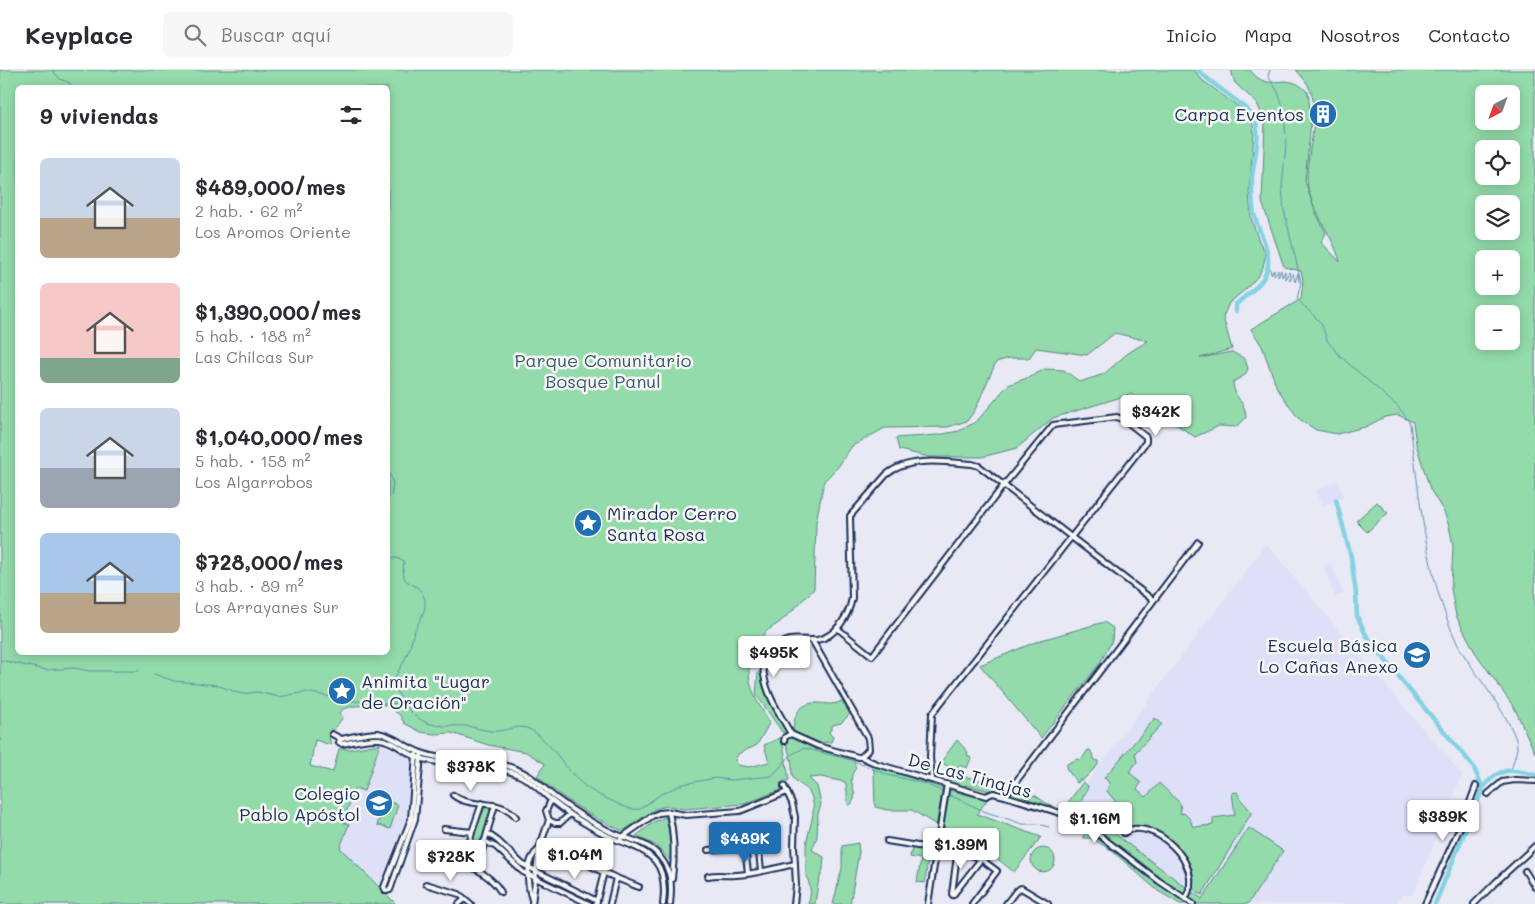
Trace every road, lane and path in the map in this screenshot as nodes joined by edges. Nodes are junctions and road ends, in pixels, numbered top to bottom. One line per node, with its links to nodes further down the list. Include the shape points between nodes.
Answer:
1 (1004, 485): 2 (street); 2 (street, via 1052,425 1117,418 1138,430 1146,442); 5 (street, via 872,656); 5 (street, via 981,466 972,464 922,462 888,473 850,516 852,598)
2 (1071, 537): 4 (street); 12 (street, via 932,714)
3 (1198, 542): 4 (street)
4 (1153, 600): 20 (street)
5 (837, 628): 6 (street, via 822,638)
6 (812, 640): 8 (street, via 781,644 769,656 763,673 769,694); 11 (street, via 868,738 869,749)
7 (332, 734): 10 (street, via 341,739 380,734 390,736)
8 (791, 734): 9 (street); 11 (street, De Las Tinajas, via 818,746)
9 (784, 741)
10 (418, 755): 10 (street, via 412,815 384,887 386,891 390,890 415,819); 21 (street, via 514,773); 32 (street, via 518,770 578,813)
11 (861, 757): 12 (street, De Las Tinajas)
12 (932, 780): 14 (street, De Las Tinajas)
13 (1535, 781): 18 (street, via 1502,782)
14 (947, 784): 20 (street, De Las Tinajas, via 986,796 993,793); 39 (street)
15 (784, 786): 17 (street)
16 (1476, 786): 81 (street)
17 (787, 792): 24 (street, via 740,810 686,815); 47 (street, via 794,813)
18 (1488, 794)
19 (453, 796): 22 (street)
20 (1005, 796): 64 (street, De Las Tinajas, via 1077,818 1159,882)
21 (551, 800): 25 (street); 27 (street, via 546,811)
22 (482, 803): 23 (street); 29 (street)
23 (495, 804): 26 (street, via 507,808); 30 (street)
24 (669, 812): 32 (street, via 654,815); 42 (street)
25 (570, 814): 27 (street, via 562,822); 35 (street)
26 (516, 817)
27 (550, 820): 38 (street)
28 (444, 830): 29 (street)
29 (472, 832): 46 (street)
30 (487, 833): 34 (street); 48 (street)
31 (1124, 833): 64 (street, via 1140,829 1162,836 1173,845 1190,874 1190,888)
32 (623, 837): 35 (street); 45 (street, via 649,846)
33 (887, 840): 39 (street)
34 (484, 841): 49 (street); 55 (street)
35 (619, 841): 73 (street, via 642,851 657,864 664,881)
36 (1535, 846): 82 (street)
37 (745, 847): 40 (street); 53 (street, via 758,848); 54 (street)
38 (538, 849): 48 (street); 50 (street)
39 (936, 849): 76 (street)
40 (708, 850)
41 (570, 852): 52 (street)
42 (674, 855): 45 (street); 59 (street)
43 (434, 858): 46 (street)
44 (981, 859): 44 (street, via 955,894 953,895 958,854 962,852); 77 (street, via 997,871)
45 (664, 863): 59 (street)
46 (465, 864): 49 (street)
47 (795, 864): 53 (street); 75 (street)
48 (529, 867): 50 (street); 55 (street)
49 (477, 868): 63 (street)
50 (536, 870): 57 (street); 68 (street)
51 (1525, 871): 62 (street)
52 (604, 872): 58 (street); 68 (street)
53 (761, 872): 54 (street)
54 (748, 873): 56 (street)
55 (528, 874): 57 (street); 67 (street)
56 (708, 876)
57 (536, 877): 67 (street); 71 (street)
58 (616, 878): 61 (street); 72 (street)
59 (671, 882): 74 (street)
60 (426, 884): 65 (street, via 459,894)
61 (639, 887)
62 (1535, 887)
63 (501, 892)
64 (1185, 898): 80 (street, De Las Tinajas)
65 (465, 899): 69 (street); 70 (street)
66 (1040, 902): 78 (street, via 1021,888); 79 (street)
67 (533, 903)
68 (597, 903)
69 (458, 904)
70 (471, 904)
71 (590, 904)
72 (610, 904)
73 (663, 904)
74 (670, 904)
75 (794, 904)
76 (928, 904)
77 (972, 904)
78 (1006, 904)
79 (1048, 904)
80 (1193, 904)
81 (1425, 904)
82 (1474, 904)

